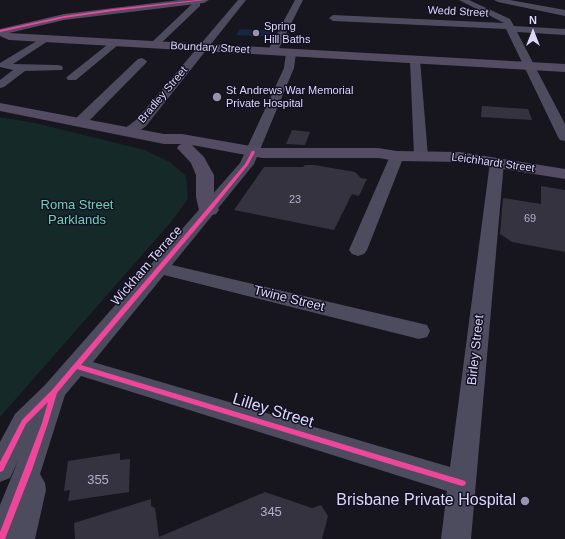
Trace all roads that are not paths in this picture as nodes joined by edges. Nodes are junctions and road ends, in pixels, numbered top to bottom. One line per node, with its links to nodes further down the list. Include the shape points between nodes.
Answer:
1 (200, 0): 12 (main road, via 130,7); 15 (street)
2 (242, 0): 16 (street, Bradley Street)
3 (299, 0): 17 (street)
4 (463, 0): 10 (street, via 504,18)
5 (498, 0): 7 (street)
6 (530, 0): 7 (street)
7 (522, 4): 8 (street)
8 (565, 13)
9 (332, 18): 10 (street, Wedd Street)
10 (511, 28): 11 (street, Wedd Street); 21 (street)
11 (565, 32)
12 (1, 33): 13 (main road, Boundary Street, via 13,37)
13 (45, 39): 14 (main road, Boundary Street); 22 (street, via 4,65)
14 (115, 43): 15 (main road, Boundary Street); 25 (street)
15 (154, 45): 16 (main road, Boundary Street)
16 (203, 48): 17 (main road, Boundary Street); 29 (street, Bradley Street, via 141,123)
17 (272, 52): 18 (main road, Boundary Street)
18 (291, 53): 19 (main road, Boundary Street); 33 (street, Wickham Terrace, via 289,68)
19 (416, 60): 21 (main road, Boundary Street); 35 (street)
20 (142, 61): 28 (street)
21 (530, 66): 24 (main road, Boundary Street); 30 (street)
22 (18, 68): 23 (street); 26 (street, via 20,71)
23 (58, 68)
24 (565, 68)
25 (72, 78)
26 (0, 85)
27 (0, 107): 28 (main road)
28 (78, 122): 29 (main road)
29 (129, 132): 31 (main road)
30 (565, 137)
31 (164, 139): 32 (main road); 33 (main road, via 182,139)
32 (185, 148): 33 (main road); 38 (main road, via 198,161 205,175 205,197)
33 (251, 155): 34 (main road, Leichhardt Street, via 379,160); 38 (street, Wickham Terrace)
34 (397, 156): 35 (main road, Leichhardt Street); 39 (street)
35 (421, 156): 36 (main road, Leichhardt Street, via 465,157)
36 (497, 162): 37 (main road, Leichhardt Street); 46 (street, Birley Street)
37 (565, 174)
38 (209, 210): 40 (street, Wickham Terrace)
39 (358, 250)
40 (159, 268): 41 (street, Twine Street); 42 (street, Wickham Terrace)
41 (419, 331)
42 (76, 366): 43 (street, Wickham Terrace); 46 (street, Lilley Street)
43 (54, 392): 44 (street, Wickham Terrace, via 24,422); 45 (street, Wickham Terrace)
44 (0, 469)
45 (28, 470): 47 (street, Wickham Terrace); 48 (street, via 32,490)
46 (462, 483): 49 (street, Birley Street)
47 (1, 539)
48 (20, 539)
49 (456, 539)

